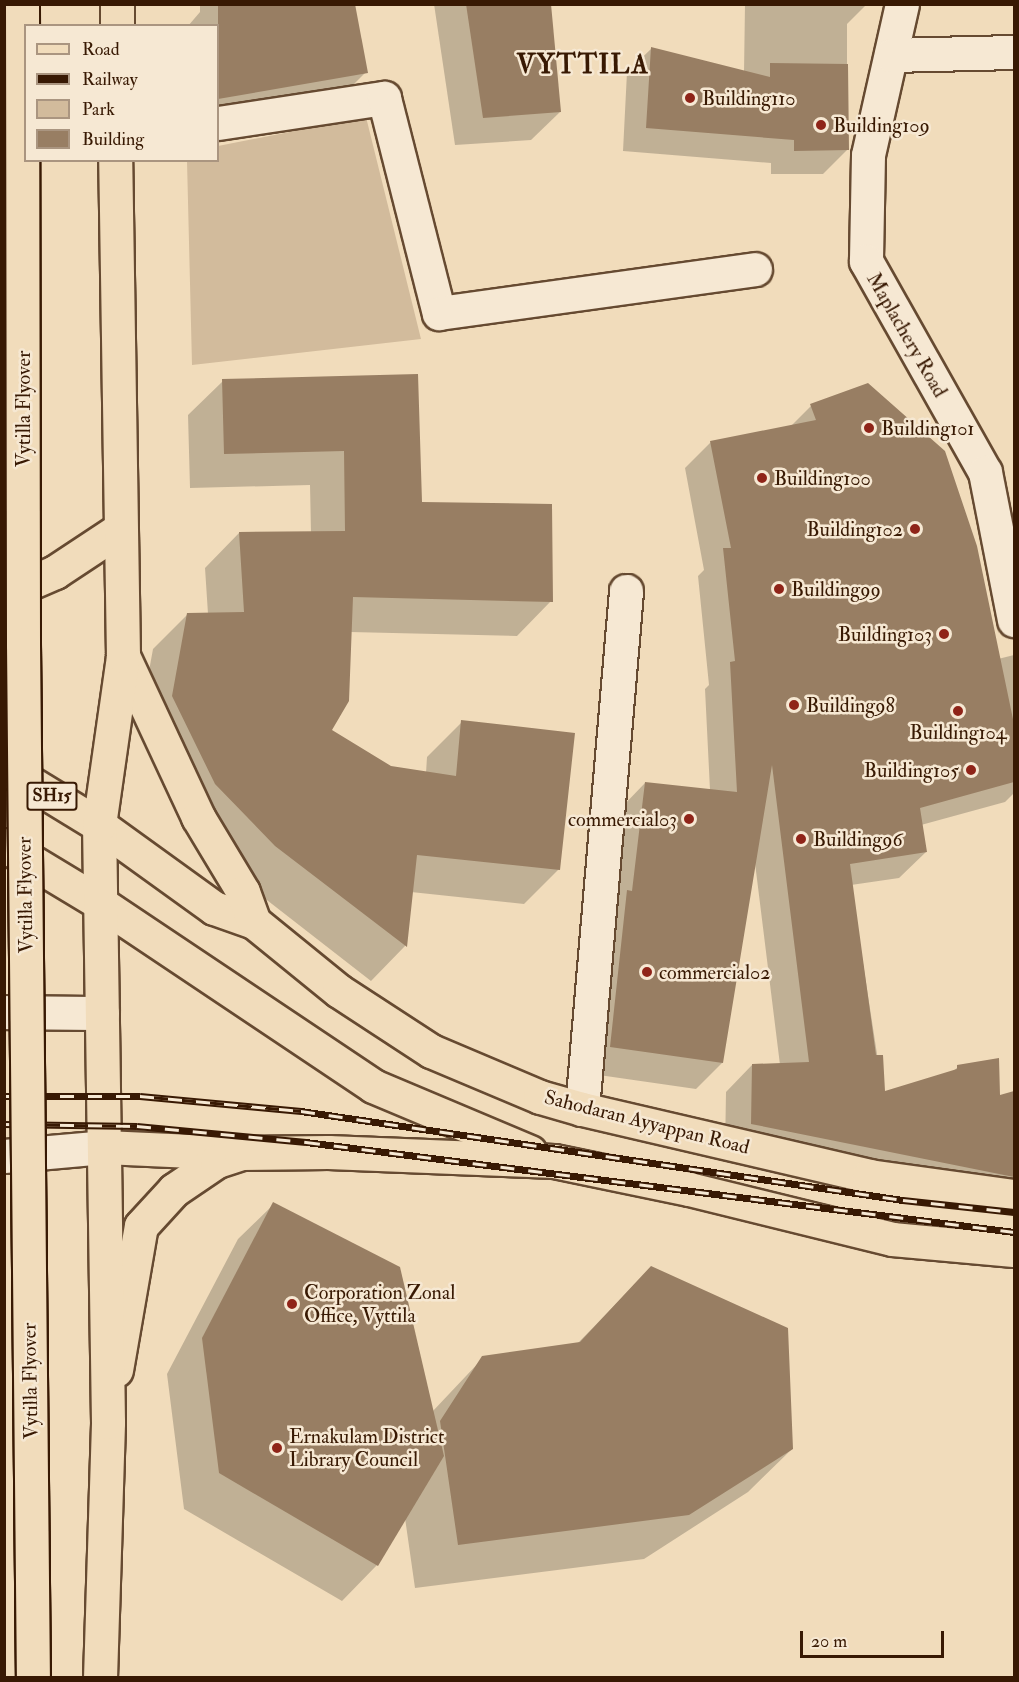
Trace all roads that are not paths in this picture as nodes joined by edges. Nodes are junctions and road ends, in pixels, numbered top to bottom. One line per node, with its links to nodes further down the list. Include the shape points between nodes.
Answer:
1 (22, 4): 30 (main road, Vytilla Flyover, bridge, via 23,644)
2 (117, 4): 4 (main road)
3 (902, 4): 6 (street, Maplachery Road)
4 (117, 24)
5 (1014, 52): 6 (street)
6 (891, 55): 13 (street, Maplachery Road, via 868,155 866,261 985,472)
7 (219, 123): 9 (street, via 384,98 439,313)
8 (115, 162): 10 (main road)
9 (755, 269)
10 (120, 529): 12 (main road, via 55,572); 14 (main road)
11 (626, 591): 22 (street)
12 (4, 594)
13 (1014, 620)
14 (123, 656): 16 (main road); 19 (main road, via 198,817 243,892)
15 (4, 767): 16 (main road, SH15)
16 (99, 825): 18 (main road); 19 (main road, via 214,908)
17 (4, 844): 18 (main road)
18 (100, 903): 21 (main road); 26 (main road, via 231,995 373,1086)
19 (254, 922): 22 (main road, Sahodaran Ayyappan Road, via 339,992 431,1051 540,1097)
20 (4, 1012): 21 (street)
21 (102, 1012): 23 (main road)
22 (582, 1109): 27 (main road, Sahodaran Ayyappan Road, via 869,1176)
23 (104, 1147): 24 (main road); 25 (street); 29 (main road)
24 (241, 1153): 26 (main road, via 328,1152); 29 (main road, via 217,1161 174,1190 141,1226)
25 (4, 1156)
26 (555, 1161): 28 (main road, via 892,1239)
27 (1014, 1196)
28 (1014, 1250)
29 (108, 1422): 31 (main road)
30 (33, 1677)
31 (100, 1677)

